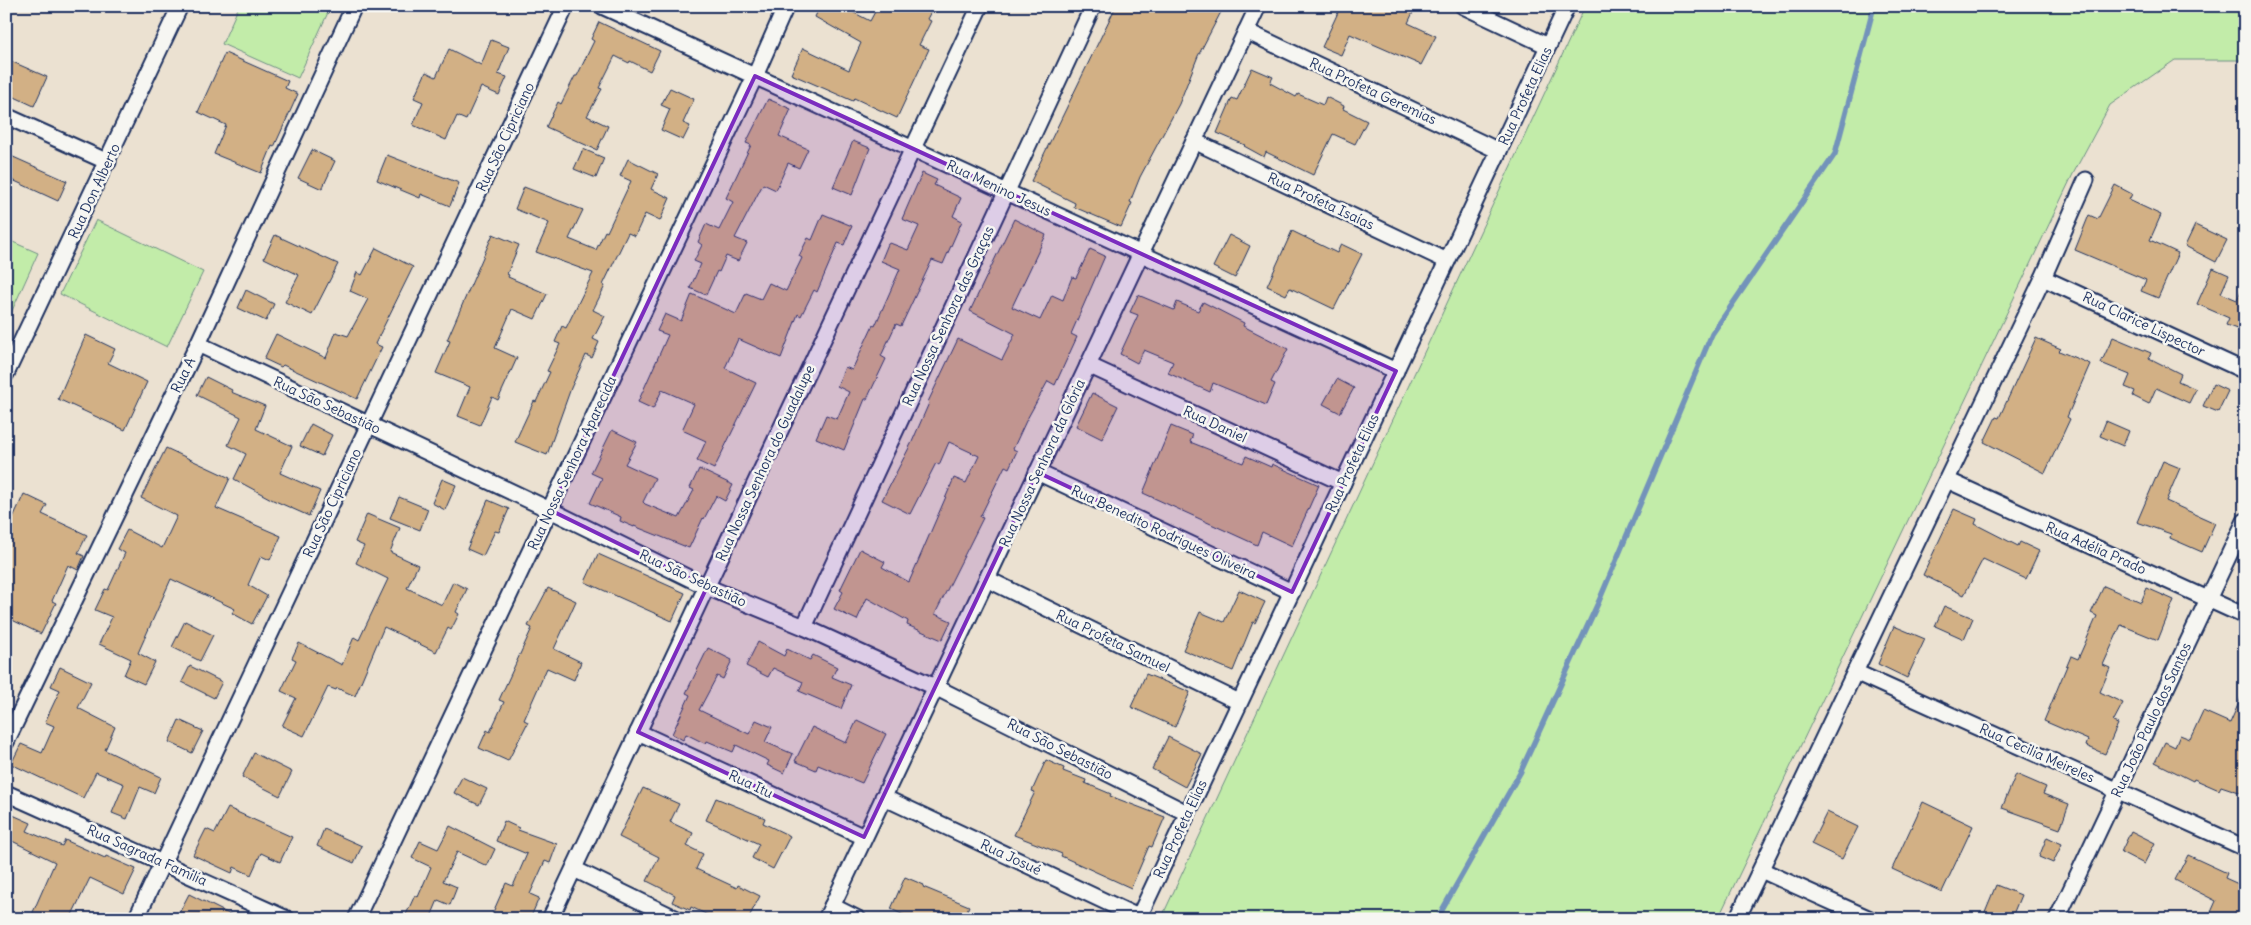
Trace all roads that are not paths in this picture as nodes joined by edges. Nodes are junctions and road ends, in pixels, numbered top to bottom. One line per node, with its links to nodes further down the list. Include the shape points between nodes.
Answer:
1 (180, 6): 18 (street, Rua Don Alberto)
2 (354, 6): 24 (street, Rua A)
3 (566, 6): 29 (street, Rua São Cipriciano)
4 (602, 6): 13 (street, Rua Menino Jesus)
5 (786, 6): 13 (street, Rua Nossa Senhora Aparecida)
6 (980, 6): 16 (street, Rua Nossa Senhora do Guadalupe)
7 (1093, 6): 20 (street, Rua Nossa Senhora das Graças)
8 (1258, 6): 11 (street, Rua Nossa Senhora da Glória)
9 (1463, 6): 12 (street)
10 (1567, 6): 12 (street, Rua Profeta Elias)
11 (1246, 31): 15 (street, Rua Nossa Senhora da Glória); 17 (street, Rua Profeta Geremias)
12 (1548, 46): 17 (street, Rua Profeta Elias)
13 (755, 76): 16 (street, Rua Menino Jesus); 33 (street, Rua Nossa Senhora Aparecida)
14 (6, 116): 18 (street)
15 (1194, 141): 21 (street, Rua Nossa Senhora da Glória); 22 (street, Rua Profeta Isaías)
16 (913, 149): 20 (street, Rua Menino Jesus); 36 (street, Rua Nossa Senhora do Guadalupe)
17 (1499, 151): 22 (street, Rua Profeta Elias)
18 (108, 162): 28 (street, Rua Don Alberto)
19 (2086, 180): 23 (street)
20 (1005, 191): 21 (street, Rua Menino Jesus); 40 (street, Rua Nossa Senhora das Graças)
21 (1141, 253): 25 (street, Rua Nossa Senhora da Glória); 26 (street, Rua Menino Jesus)
22 (1447, 261): 26 (street, Rua Profeta Elias)
23 (2043, 278): 27 (street, Rua Clarice Lispector); 31 (street)
24 (198, 344): 29 (street, Rua São Sebastião); 45 (street, Rua A)
25 (1088, 365): 30 (street, Rua Nossa Senhora da Glória); 32 (street, Rua Daniel)
26 (1396, 371): 32 (street, Rua Profeta Elias)
27 (2245, 371)
28 (6, 374)
29 (369, 424): 33 (street, Rua São Sebastião); 52 (street, Rua São Cipriciano)
30 (1037, 472): 35 (street, Rua Nossa Senhora da Glória); 37 (street, Rua Benedito Rodrigues Oliveira)
31 (1947, 480): 38 (street, Rua Adélia Prado); 41 (street)
32 (1343, 483): 37 (street, Rua Profeta Elias)
33 (550, 510): 36 (street, Rua São Sebastião); 59 (street, Rua Nossa Senhora Aparecida)
34 (2245, 521): 38 (street, Rua João Paulo dos Santos)
35 (987, 579): 42 (street, Rua Nossa Senhora da Glória); 43 (street, Rua Profeta Samuel)
36 (706, 586): 40 (street, Rua São Sebastião); 44 (street, Rua Nossa Senhora do Guadalupe)
37 (1292, 592): 43 (street, Rua Profeta Elias)
38 (2209, 599): 39 (street, Rua Adélia Prado); 46 (street, Rua João Paulo dos Santos)
39 (2245, 616)
40 (804, 627): 42 (street, Rua São Sebastião)
41 (1856, 672): 46 (street, Rua Cecília Meireles); 54 (street)
42 (935, 687): 48 (street, Rua Nossa Senhora da Glória); 49 (street, Rua São Sebastião)
43 (1239, 702): 49 (street, Rua Profeta Elias)
44 (638, 732): 50 (street, Rua Itu); 53 (street, Rua Nossa Senhora do Guadalupe)
45 (6, 742)
46 (2118, 790): 51 (street, Rua Cecília Meireles); 65 (street, Rua João Paulo dos Santos)
47 (6, 792): 52 (street, Rua Sagrada Família)
48 (883, 797): 50 (street, Rua Nossa Senhora da Glória); 56 (street, Rua Josué)
49 (1188, 813): 56 (street, Rua Profeta Elias)
50 (864, 837): 55 (street, Rua Nossa Senhora da Glória)
51 (2245, 848)
52 (163, 862): 57 (street, Rua São Cipriciano); 58 (street, Rua Sagrada Família)
53 (574, 869): 60 (street, Rua Nossa Senhora do Guadalupe); 61 (street)
54 (1761, 870): 63 (street); 64 (street)
55 (829, 912): 62 (street)
56 (1138, 918)
57 (136, 919)
58 (286, 919)
59 (356, 919)
60 (550, 919)
61 (677, 919)
62 (858, 919)
63 (1738, 919)
64 (1870, 919)
65 (2057, 919)

